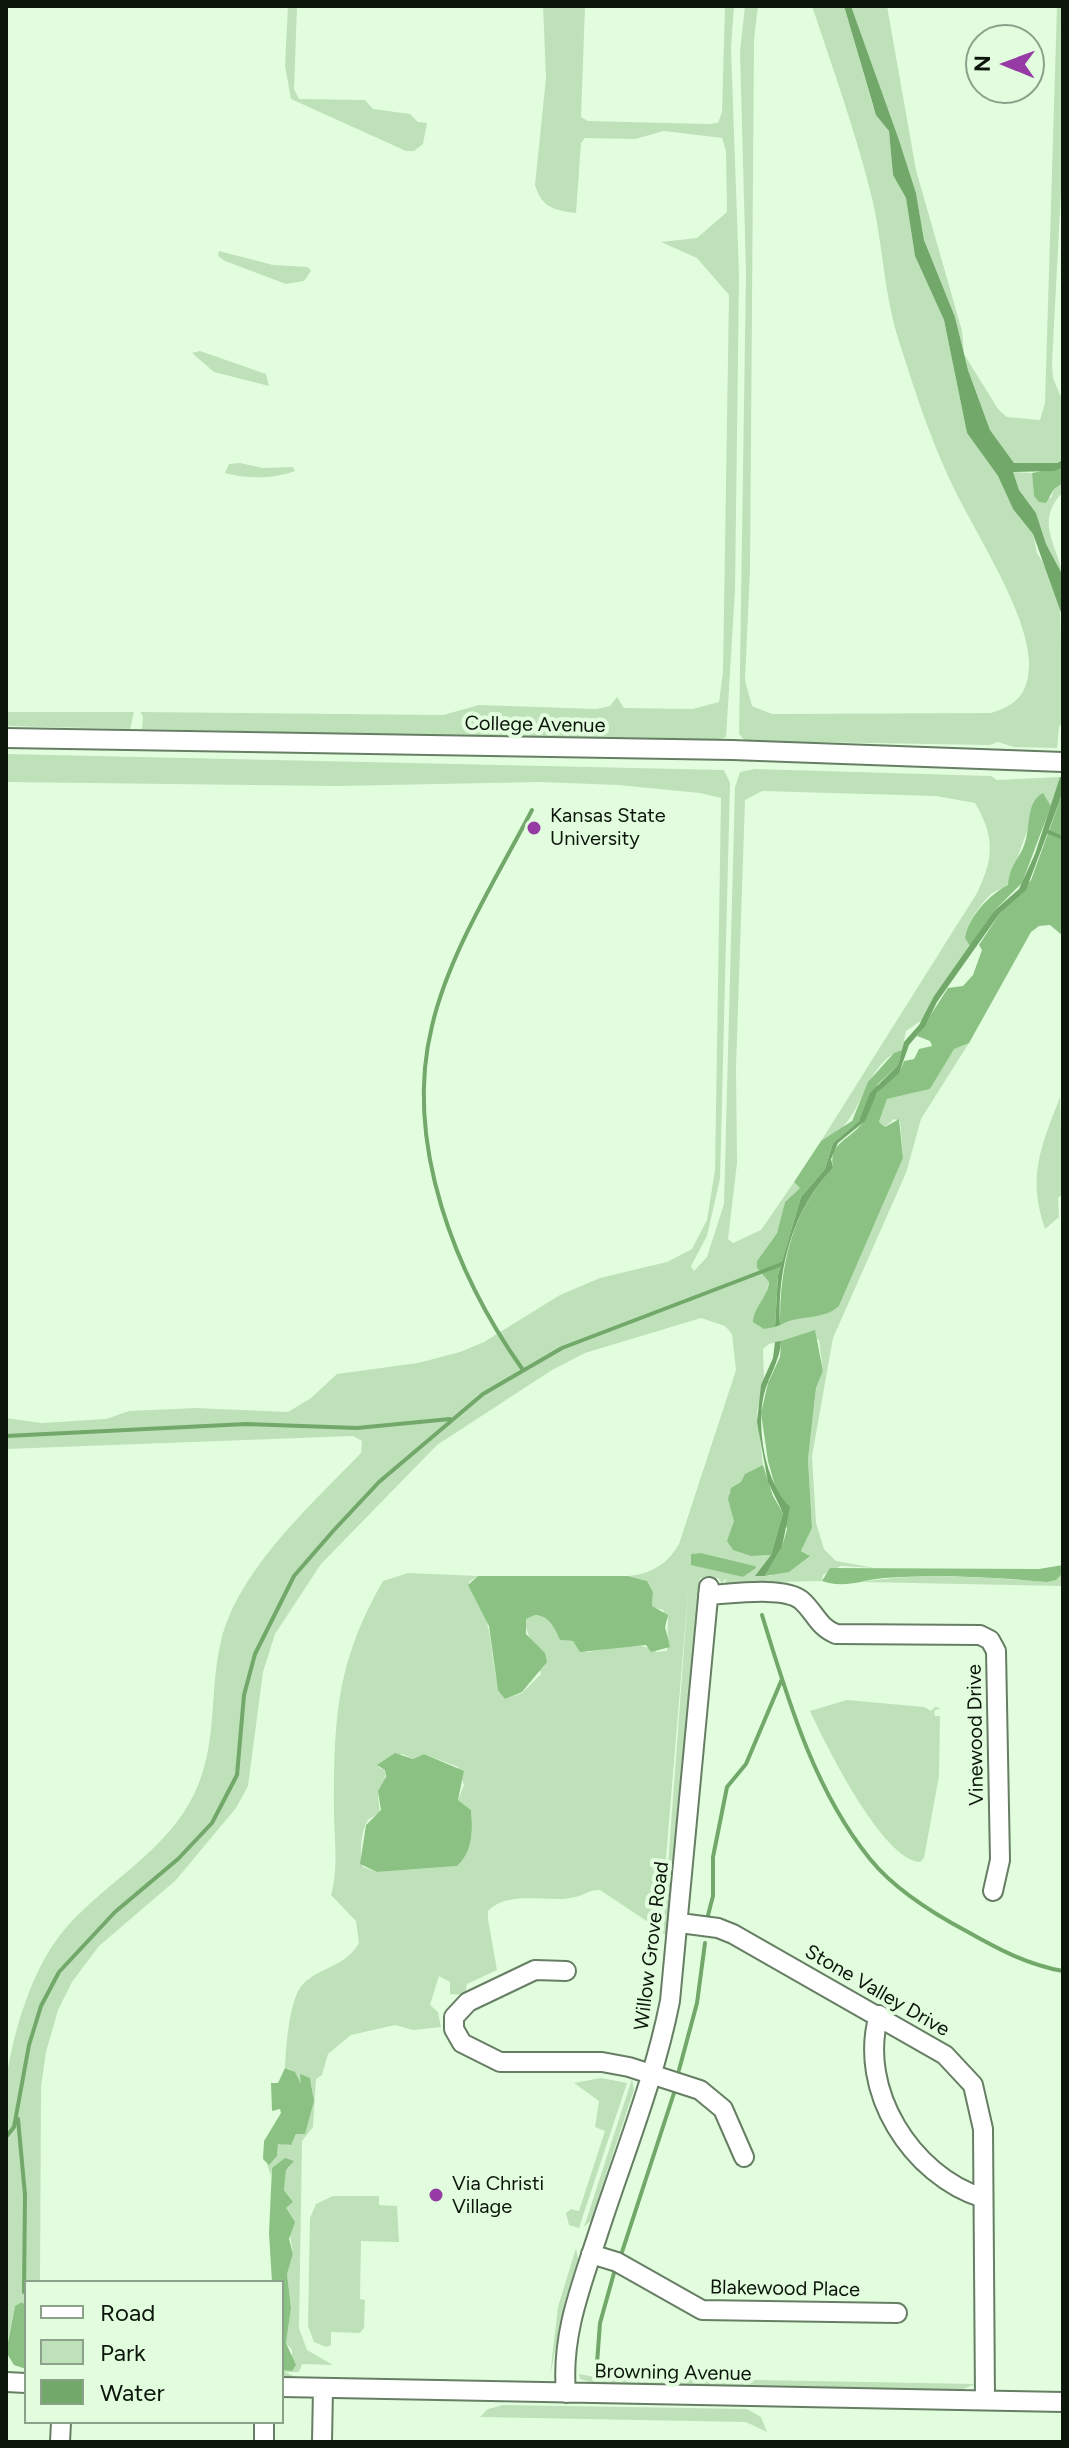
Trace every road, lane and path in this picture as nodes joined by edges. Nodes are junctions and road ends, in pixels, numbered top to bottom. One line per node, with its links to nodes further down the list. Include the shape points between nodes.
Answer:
1 (6, 738): 2 (street, College Avenue, via 732,750)
2 (1063, 762)
3 (708, 1591): 4 (street, Vinewood Drive, via 798,1597 822,1628 836,1634 980,1635 990,1640 996,1651 1000,1860); 5 (street, Willow Grove Road)
4 (993, 1891)
5 (680, 1923): 7 (street, Stone Valley Drive, via 733,1934); 8 (street, Willow Grove Road, via 668,2013)
6 (566, 1971): 8 (street, via 535,1970 468,2002 454,2017 462,2043 500,2062 602,2062)
7 (879, 2015): 10 (street, via 876,2062 895,2125 910,2149 943,2179); 10 (street, Stone Valley Drive, via 945,2055 973,2085 983,2129)
8 (651, 2074): 9 (street, via 700,2090 723,2109); 11 (street, Willow Grove Road)
9 (744, 2157)
10 (983, 2198): 16 (street, Stone Valley Drive)
11 (591, 2254): 12 (street, Blakewood Place, via 617,2262 702,2310); 15 (street, Willow Grove Road, via 572,2311)
12 (897, 2313)
13 (284, 2387): 14 (street, Browning Avenue)
14 (323, 2388): 15 (street, Browning Avenue); 18 (street)
15 (566, 2393): 16 (street, Browning Avenue)
16 (985, 2400): 17 (street, Browning Avenue)
17 (1063, 2402)
18 (322, 2442)

